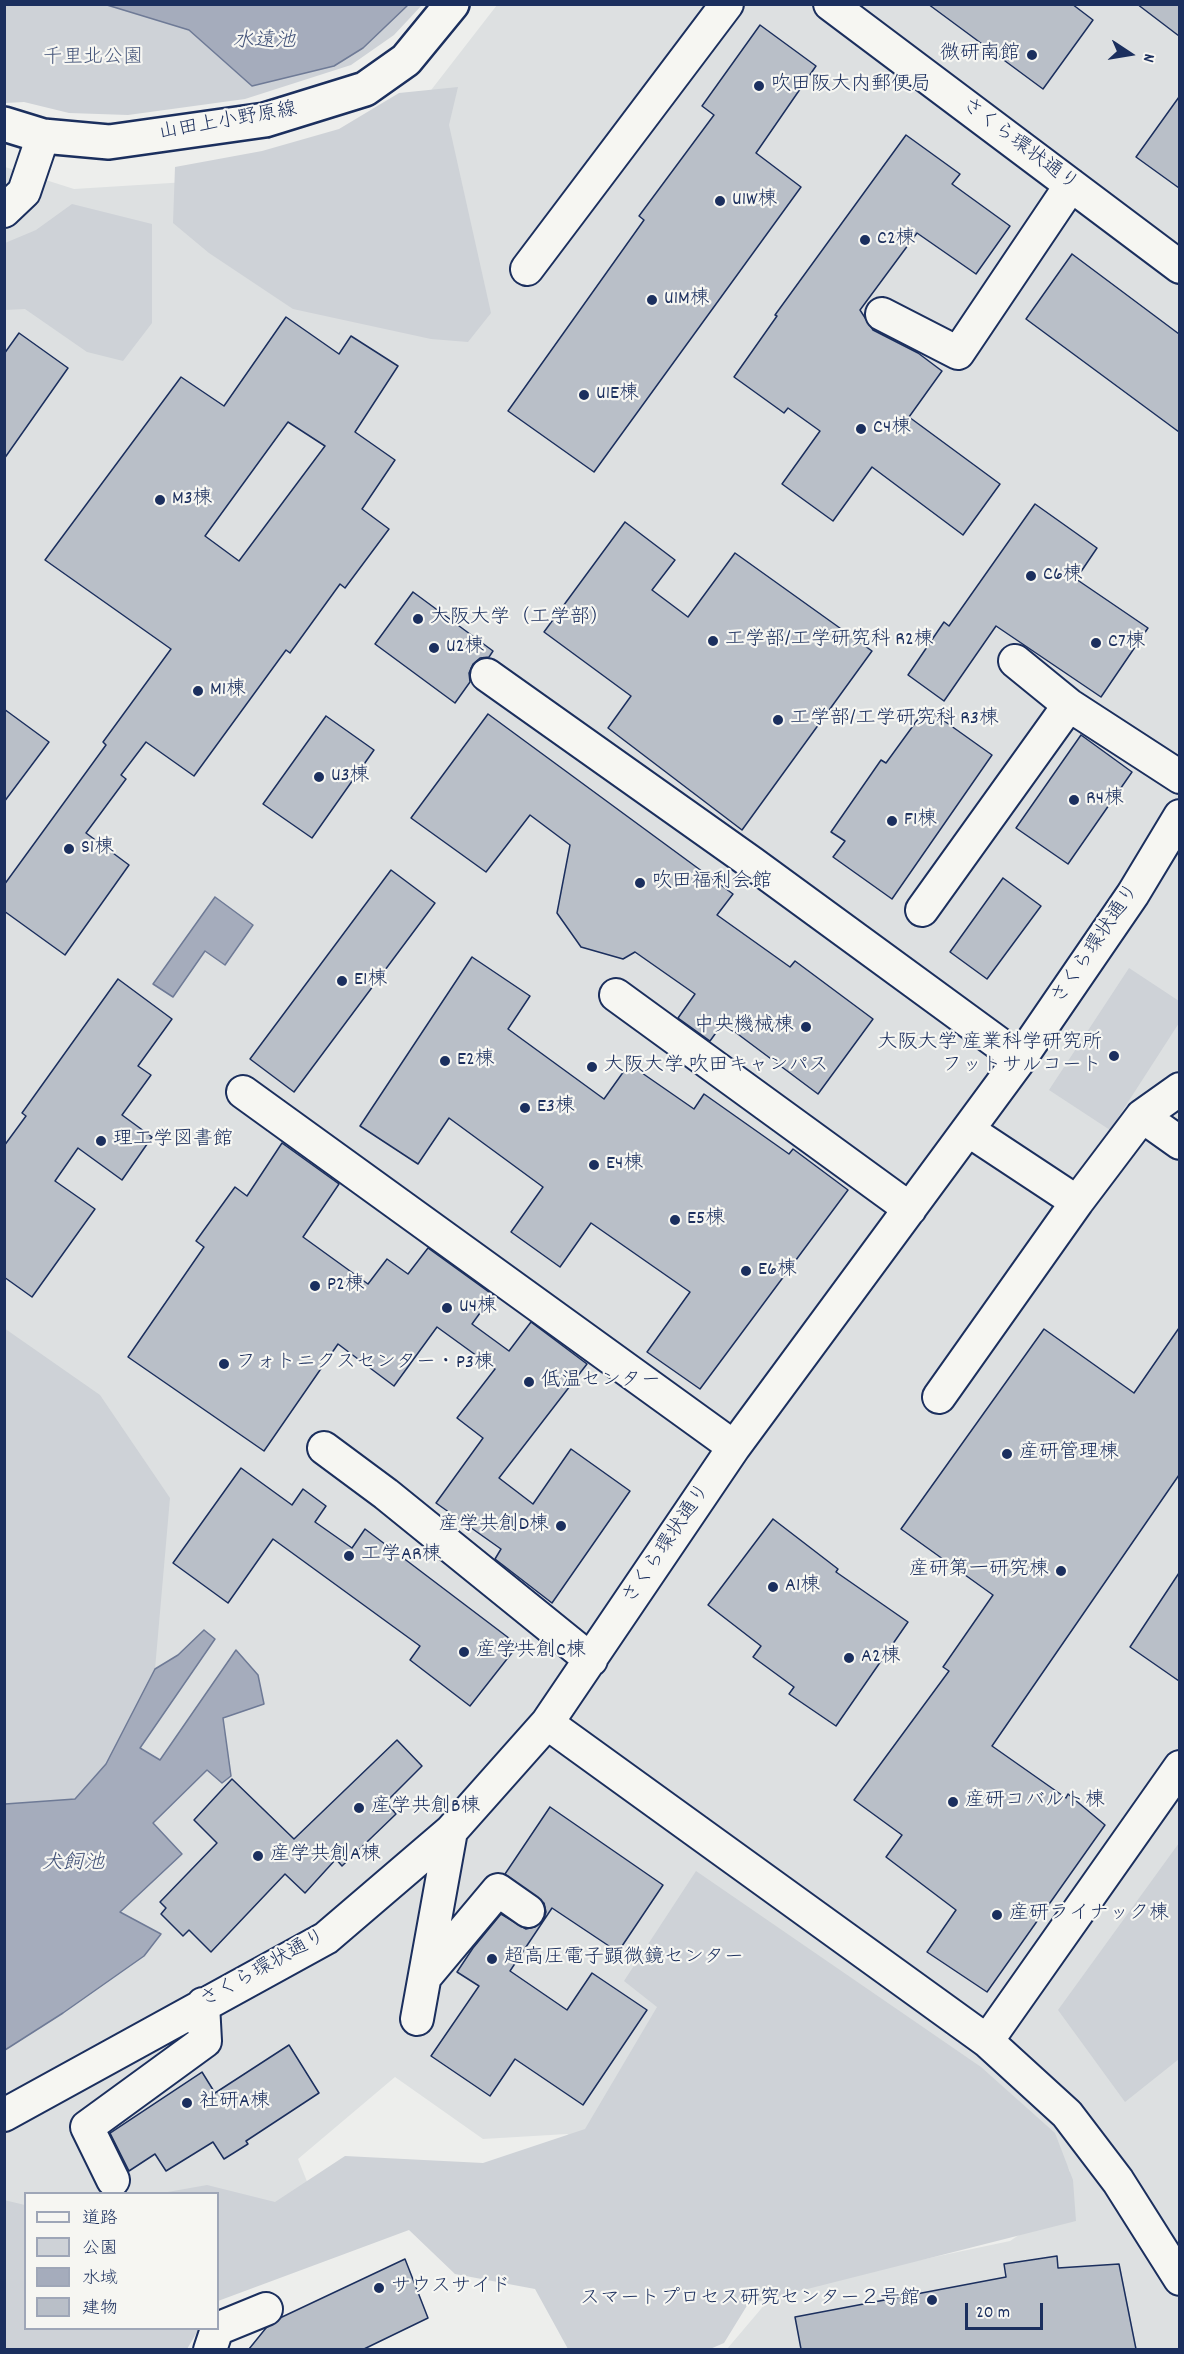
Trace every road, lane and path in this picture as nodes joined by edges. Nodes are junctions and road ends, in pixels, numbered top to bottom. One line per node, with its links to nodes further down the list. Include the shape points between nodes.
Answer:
1 (452, 4): 5 (main road, 山田上小野原線, via 406,60 365,89 320,105 265,120 109,142)
2 (727, 4): 9 (lane)
3 (830, 4): 6 (lane, さくら環状通り)
4 (4, 124): 5 (main road, 山田上小野原線)
5 (43, 136): 7 (lane, via 24,192)
6 (1071, 185): 8 (lane, さくら環状通り); 10 (lane, via 958,353)
7 (4, 211)
8 (1179, 267)
9 (527, 269)
10 (882, 314)
11 (1015, 661): 13 (lane)
12 (487, 675): 18 (lane)
13 (1069, 705): 14 (lane); 16 (lane)
14 (1179, 777)
15 (1179, 816): 18 (lane, さくら環状通り, via 1133,894)
16 (922, 910)
17 (616, 995): 25 (lane)
18 (1020, 1059): 22 (lane, さくら環状通り)
19 (1179, 1089): 21 (lane)
20 (243, 1092): 27 (lane)
21 (1142, 1116): 23 (lane); 24 (lane)
22 (968, 1130): 24 (lane); 25 (lane, さくら環状通り)
23 (1179, 1143)
24 (1077, 1202): 26 (lane)
25 (910, 1209): 27 (lane, さくら環状通り)
26 (939, 1396)
27 (734, 1447): 29 (lane, さくら環状通り)
28 (324, 1448): 29 (lane)
29 (591, 1660): 30 (lane, さくら環状通り)
30 (547, 1723): 32 (lane, さくら環状通り); 37 (lane)
31 (1179, 1767): 37 (lane)
32 (451, 1831): 34 (lane); 35 (lane, さくら環状通り, via 326,1938)
33 (528, 1911): 34 (lane, via 498,1890)
34 (424, 1977): 36 (lane)
35 (203, 2004): 38 (lane, さくら環状通り); 39 (lane, via 206,2041 87,2127)
36 (417, 2019)
37 (987, 2041): 40 (lane, via 1067,2114 1118,2181)
38 (4, 2115)
39 (114, 2180)
40 (1179, 2279)
41 (266, 2309): 42 (lane)
42 (219, 2328)
43 (217, 2330): 44 (lane)
44 (210, 2349)

